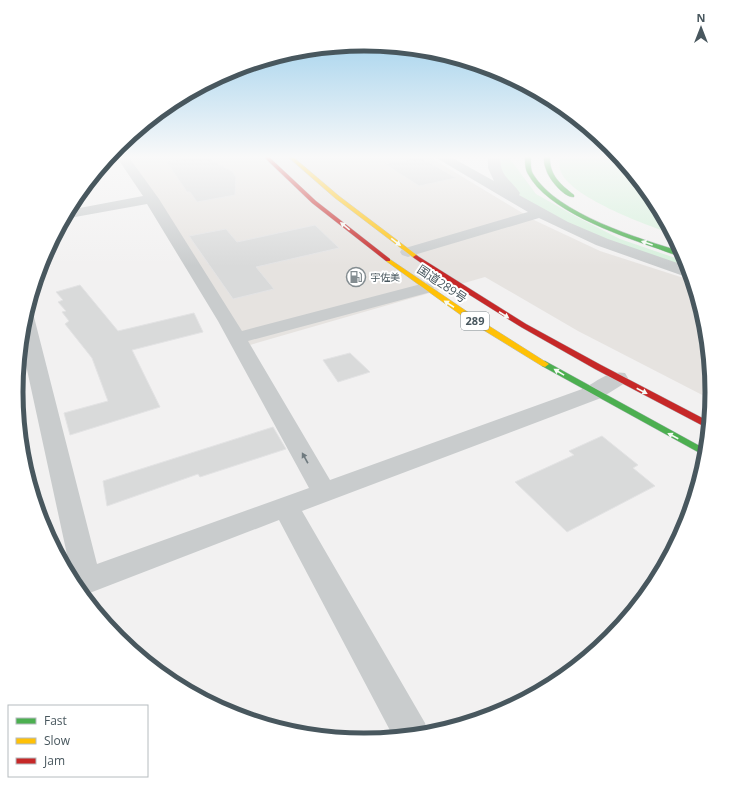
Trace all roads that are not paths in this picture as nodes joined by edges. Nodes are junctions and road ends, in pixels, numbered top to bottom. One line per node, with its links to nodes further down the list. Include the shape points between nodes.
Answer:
1 (148, 193): 8 (street)
2 (305, 193): 15 (highway, 国道289号 / 289, one-way to 2)
3 (331, 193): 12 (highway, 国道289号 / 289, one-way to 12)
4 (503, 193): 10 (street)
5 (514, 193): 10 (street)
6 (546, 193): 13 (highway, one-way to 6, via 624,235 561,204)
7 (567, 193): 9 (highway)
8 (152, 199): 11 (street); 17 (street)
9 (578, 200)
10 (535, 211): 12 (street); 14 (street, via 602,242)
11 (74, 213)
12 (408, 252): 18 (highway, 国道289号 / 289, one-way to 18, via 514,321)
13 (676, 252)
14 (684, 271)
15 (425, 288): 17 (street); 19 (highway, 国道289号 / 289, one-way to 15)
16 (29, 334): 24 (street)
17 (237, 338): 22 (street, one-way to 17)
18 (618, 378): 19 (street); 20 (highway, 国道289号 / 289, one-way to 20)
19 (594, 393): 21 (highway, 国道289号 / 289, one-way to 19); 22 (street)
20 (704, 423)
21 (701, 451)
22 (324, 492): 23 (street)
23 (285, 506): 25 (street); 26 (street)
24 (81, 582)
25 (81, 583)
26 (409, 731)

